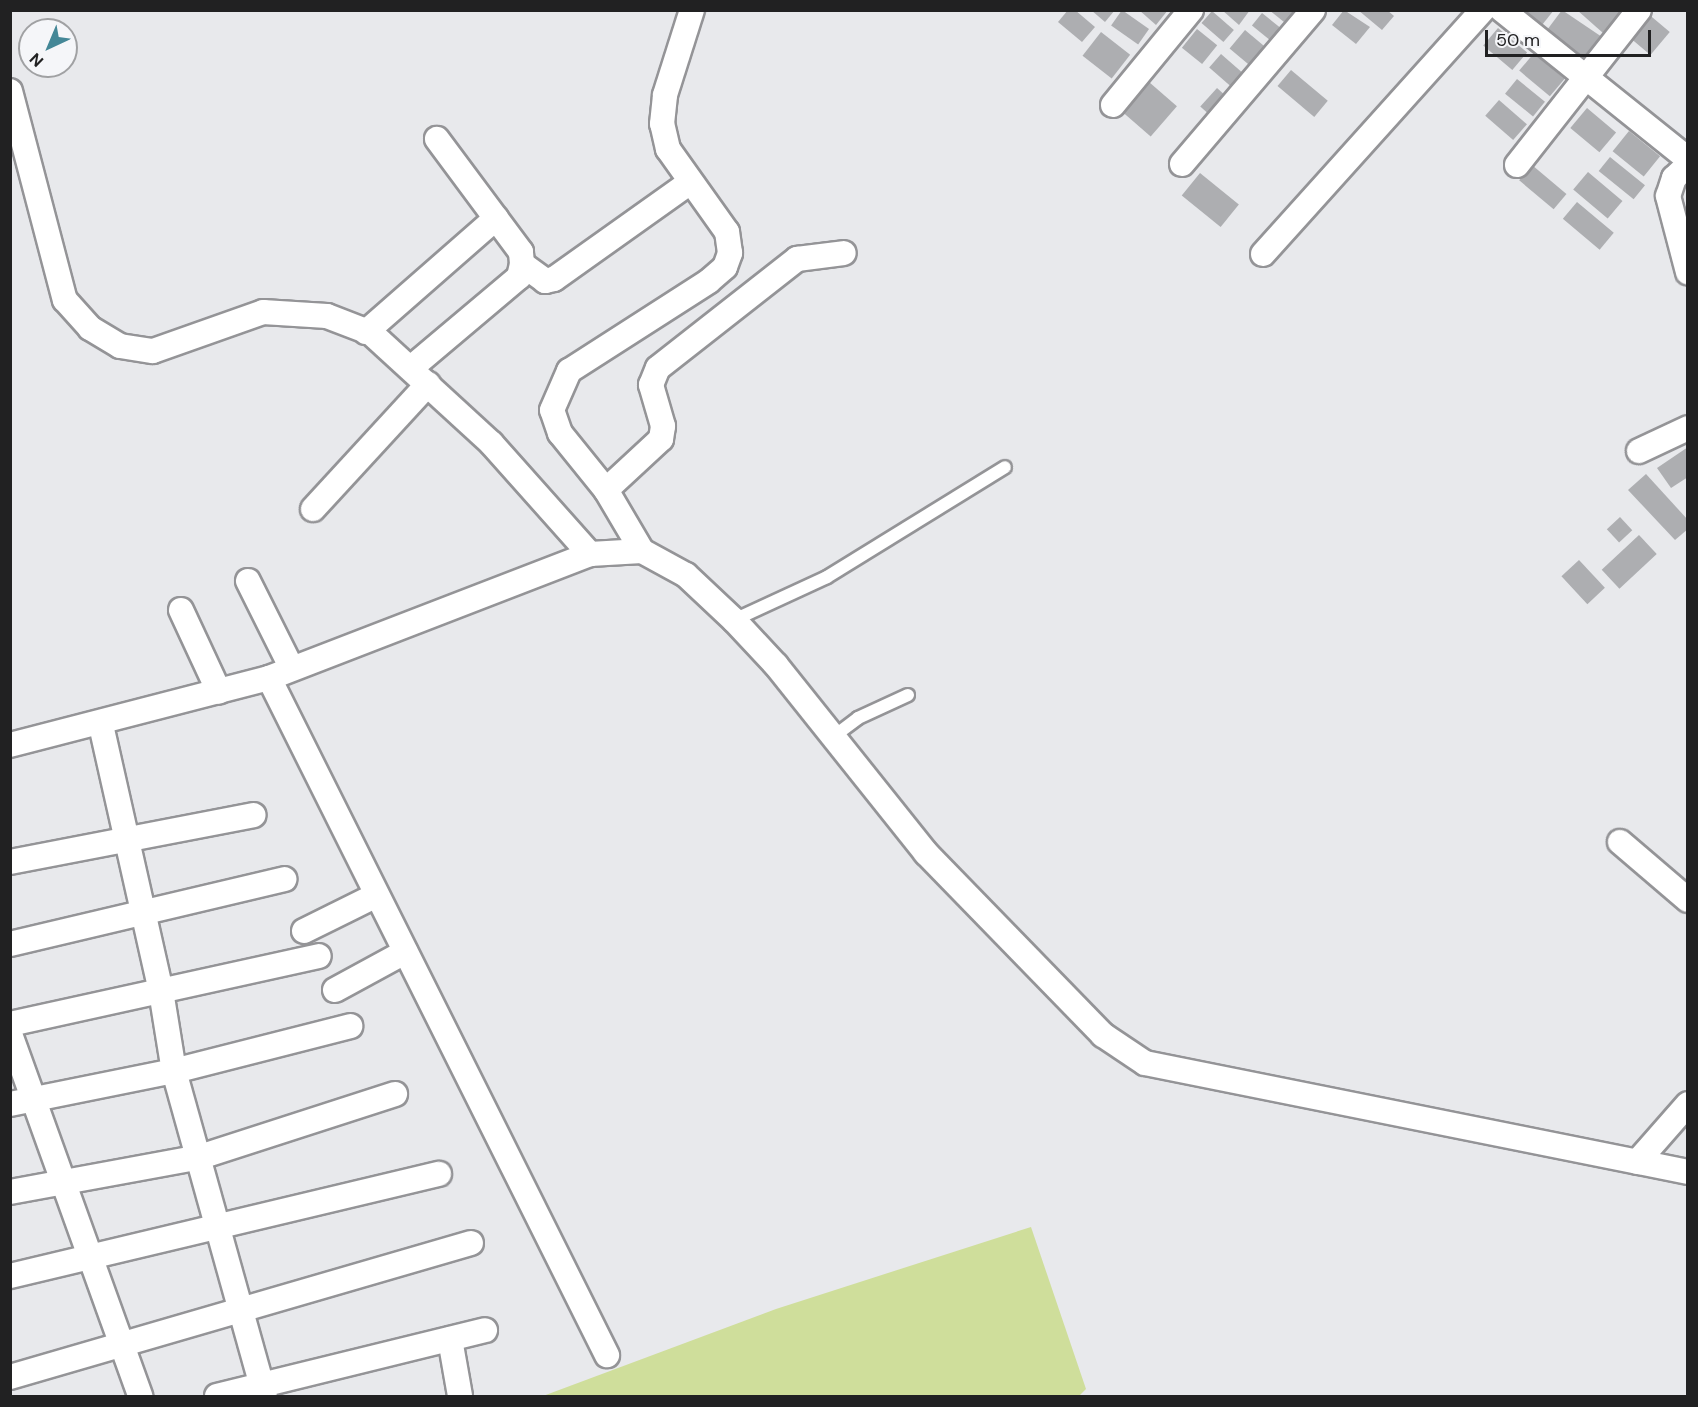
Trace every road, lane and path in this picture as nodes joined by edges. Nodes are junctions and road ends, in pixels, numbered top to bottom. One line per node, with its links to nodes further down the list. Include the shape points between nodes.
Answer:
1 (692, 10): 15 (street, via 665,95 662,124 668,148)
2 (1191, 10): 9 (street)
3 (1313, 10): 12 (street)
4 (1483, 10): 18 (street)
5 (1502, 10): 7 (street)
6 (1639, 10): 7 (street)
7 (1587, 79): 11 (street); 13 (street)
8 (10, 91): 21 (street, via 65,300 90,328 120,346 153,351 263,312 327,316)
9 (1113, 105)
10 (437, 139): 16 (street)
11 (1688, 159)
12 (1182, 165)
13 (1517, 165)
14 (1688, 165): 20 (street, via 1674,178 1668,196)
15 (689, 183): 19 (street, via 554,279 545,281); 27 (street, via 726,232 730,253 725,267 569,371 552,410 560,433)
16 (496, 218): 19 (street, via 521,252); 21 (street)
17 (844, 253): 27 (street, via 797,259 658,368 651,385 663,426 661,439)
18 (1263, 254)
19 (522, 264): 22 (street, via 519,277)
20 (1688, 272)
21 (366, 332): 22 (street)
22 (411, 368): 23 (street)
23 (428, 384): 28 (street); 30 (street, via 491,443)
24 (1688, 428): 25 (street)
25 (1639, 451)
26 (1005, 466): 33 (lane, via 827,577)
27 (606, 490): 29 (street)
28 (313, 508)
29 (642, 551): 30 (street); 33 (street, via 686,575)
30 (590, 555): 34 (street)
31 (248, 581): 34 (street)
32 (181, 610): 36 (street)
33 (734, 620): 39 (street)
34 (292, 669): 35 (street)
35 (268, 678): 36 (street); 46 (street)
36 (219, 692): 38 (street)
37 (908, 695): 39 (lane, via 858,718)
38 (101, 725): 40 (street); 42 (street)
39 (833, 737): 63 (street, via 934,861 1103,1035 1145,1063)
40 (10, 745)
41 (253, 815): 42 (street)
42 (126, 842): 44 (street); 48 (street)
43 (1620, 842): 47 (street)
44 (10, 862)
45 (284, 879): 48 (street)
46 (377, 895): 49 (street); 51 (street)
47 (1688, 900)
48 (143, 913): 50 (street); 54 (street)
49 (304, 931)
50 (10, 944)
51 (405, 952): 53 (street); 76 (street)
52 (319, 956): 54 (street)
53 (335, 990)
54 (161, 991): 55 (street); 58 (street)
55 (10, 1024)
56 (350, 1026): 58 (street)
57 (10, 1034): 60 (street)
58 (174, 1071): 60 (street); 62 (street)
59 (395, 1094): 62 (street)
60 (22, 1102): 66 (street)
61 (1688, 1104): 63 (street)
62 (200, 1157): 66 (street); 68 (street)
63 (1637, 1162): 64 (street)
64 (1688, 1172)
65 (439, 1174): 68 (street)
66 (63, 1185): 67 (street); 70 (street)
67 (10, 1192)
68 (220, 1228): 70 (street); 72 (street)
69 (471, 1243): 72 (street)
70 (89, 1260): 71 (street); 75 (street)
71 (10, 1276)
72 (239, 1311): 75 (street); 78 (street)
73 (484, 1330): 74 (street)
74 (450, 1339): 78 (street); 81 (street)
75 (119, 1346): 77 (street); 79 (street)
76 (607, 1355)
77 (10, 1377)
78 (263, 1391): 80 (street)
79 (140, 1396)
80 (217, 1396)
81 (460, 1396)

